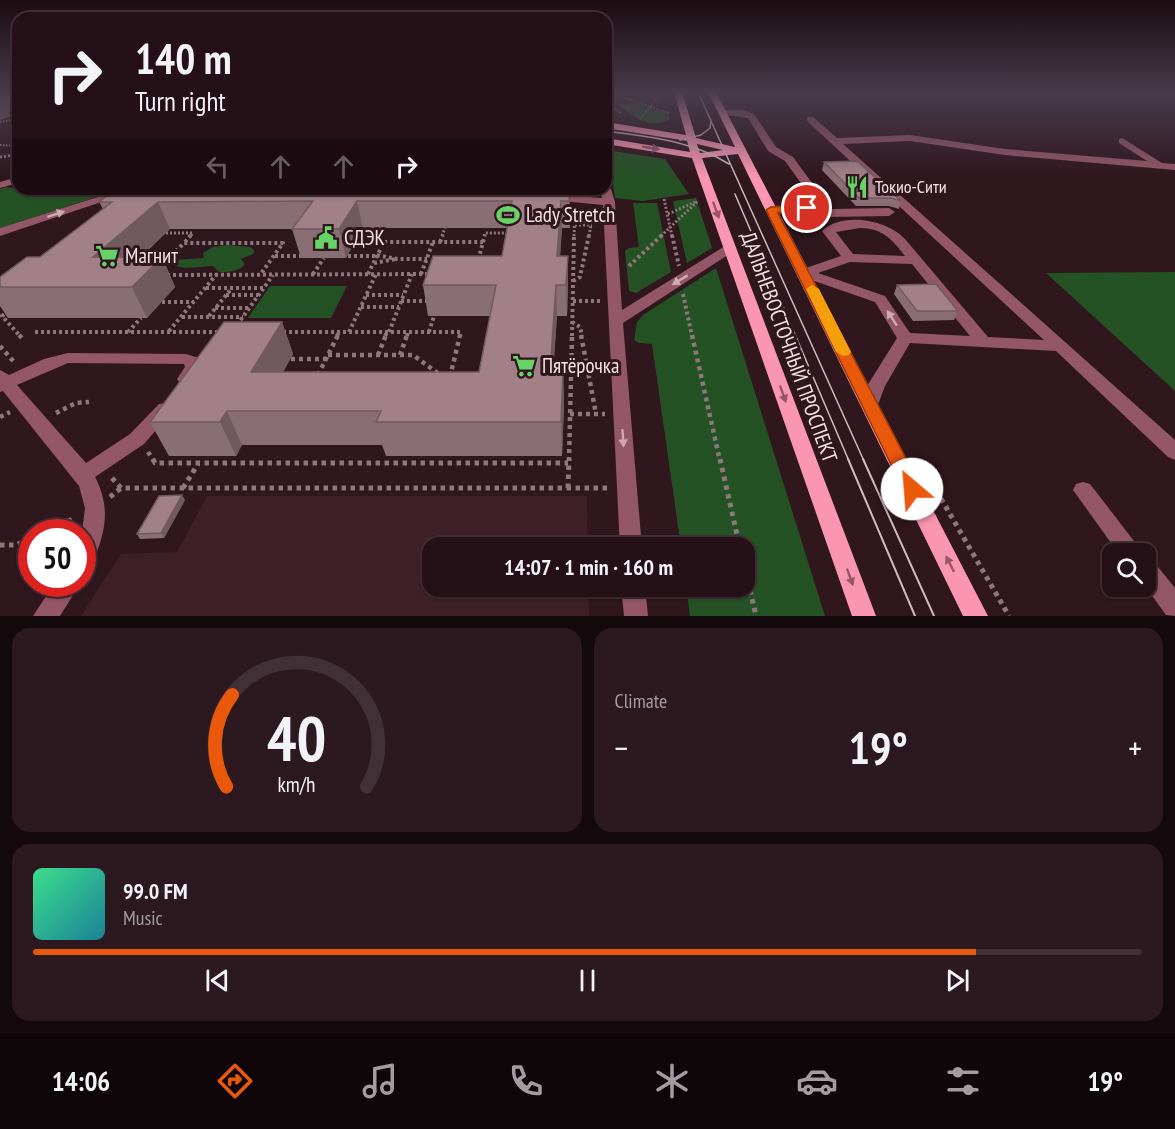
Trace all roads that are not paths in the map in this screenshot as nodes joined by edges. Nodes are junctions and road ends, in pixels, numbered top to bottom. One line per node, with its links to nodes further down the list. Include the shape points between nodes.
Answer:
1 (689, 121): 10 (main road, ДАЛЬНЕВОСТОЧНЫЙ ПРОСПЕКТ)
2 (726, 121): 11 (main road, ДАЛЬНЕВОСТОЧНЫЙ ПРОСПЕКТ)
3 (754, 121): 19 (street, via 772,149 789,159)
4 (812, 121): 8 (street)
5 (612, 127): 10 (main road)
6 (923, 140): 8 (street, via 893,137); 12 (street); 13 (street)
7 (612, 141): 10 (main road, one-way to 10)
8 (834, 141): 30 (street)
9 (1122, 141): 13 (street)
10 (693, 147): 11 (main road); 11 (main road); 23 (main road, ДАЛЬНЕВОСТОЧНЫЙ ПРОСПЕКТ, one-way to 23)
11 (741, 152): 18 (main road, ДАЛЬНЕВОСТОЧНЫЙ ПРОСПЕКТ)
12 (939, 153)
13 (1160, 166): 14 (street)
14 (1175, 167)
15 (115, 195): 22 (street, one-way to 15)
16 (607, 196): 17 (street); 27 (street)
17 (536, 198)
18 (771, 210): 19 (street); 26 (main road, ДАЛЬНЕВОСТОЧНЫЙ ПРОСПЕКТ)
19 (825, 210): 20 (street); 21 (street)
20 (889, 212)
21 (838, 226): 24 (street, via 828,231); 25 (street, via 872,225 889,230)
22 (0, 232)
23 (730, 249): 27 (street, one-way to 27); 45 (main road, ДАЛЬНЕВОСТОЧНЫЙ ПРОСПЕКТ, one-way to 45)
24 (849, 258): 25 (street); 26 (street)
25 (916, 260): 29 (street)
26 (805, 273): 28 (street, one-way to 26, via 880,299); 32 (main road, ДАЛЬНЕВОСТОЧНЫЙ ПРОСПЕКТ)
27 (615, 321): 37 (street, one-way to 37)
28 (905, 338): 29 (street); 32 (street, via 876,386)
29 (983, 342): 30 (street)
30 (1060, 346): 33 (street)
31 (2, 382): 34 (street); 34 (street, via 68,358 192,362 194,368 151,427 126,450)
32 (870, 405): 46 (main road, ДАЛЬНЕВОСТОЧНЫЙ ПРОСПЕКТ, one-way to 32)
33 (1175, 452)
34 (82, 474): 36 (street, via 97,509)
35 (1083, 490): 38 (street)
36 (96, 531)
37 (630, 537)
38 (1124, 543)
39 (1156, 583): 42 (street)
40 (59, 597): 43 (street)
41 (634, 597): 44 (street)
42 (1175, 607)
43 (45, 616)
44 (636, 616)
45 (864, 616)
46 (976, 616)

